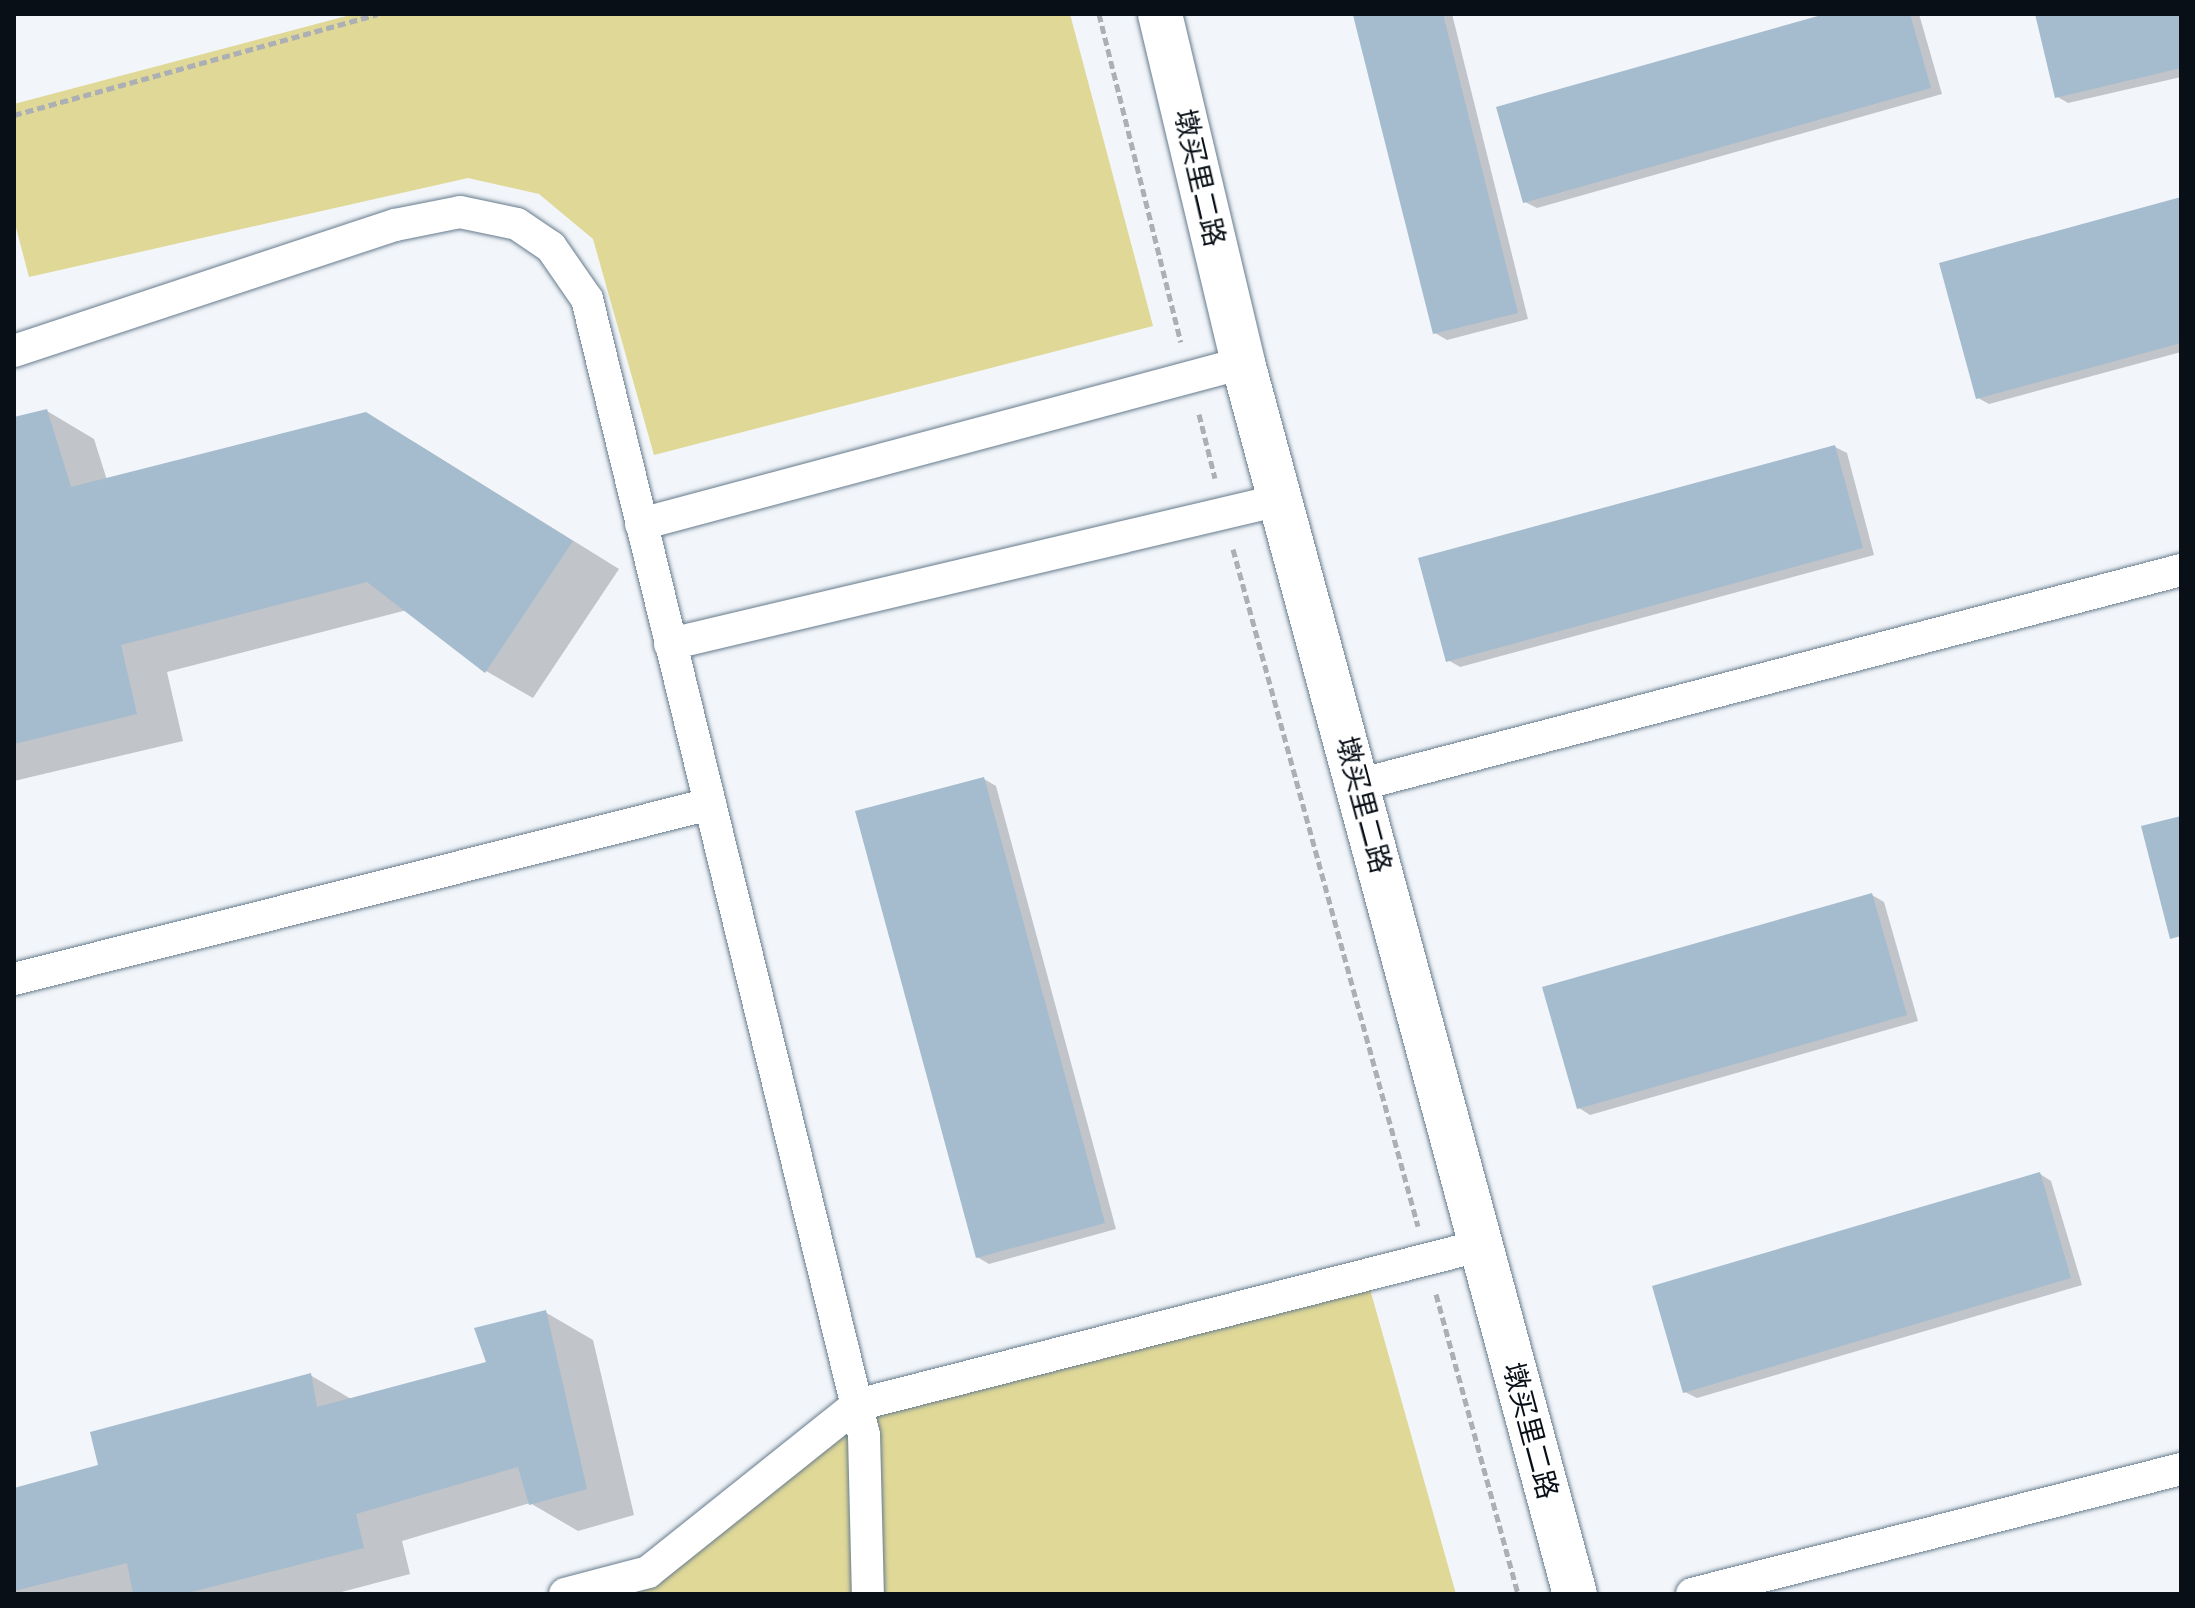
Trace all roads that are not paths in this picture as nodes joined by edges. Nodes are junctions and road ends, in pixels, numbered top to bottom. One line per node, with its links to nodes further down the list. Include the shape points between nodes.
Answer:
1 (1160, 14): 3 (street, 墩买里二路)
2 (14, 351): 5 (street, via 395,225 460,212 517,224 551,247 587,299)
3 (1243, 363): 4 (street, 墩买里二路); 5 (street)
4 (1280, 500): 7 (street); 8 (street, 墩买里二路)
5 (641, 524): 7 (street)
6 (2181, 570): 8 (street)
7 (670, 644): 9 (street)
8 (1358, 785): 11 (street, 墩买里二路)
9 (710, 804): 10 (street); 12 (street)
10 (14, 979)
11 (1479, 1246): 12 (street); 16 (street, 墩买里二路)
12 (857, 1405): 14 (street, via 648,1572); 15 (street, via 864,1435)
13 (2181, 1469): 17 (street)
14 (565, 1594)
15 (868, 1594)
16 (1575, 1594)
17 (1692, 1594)

